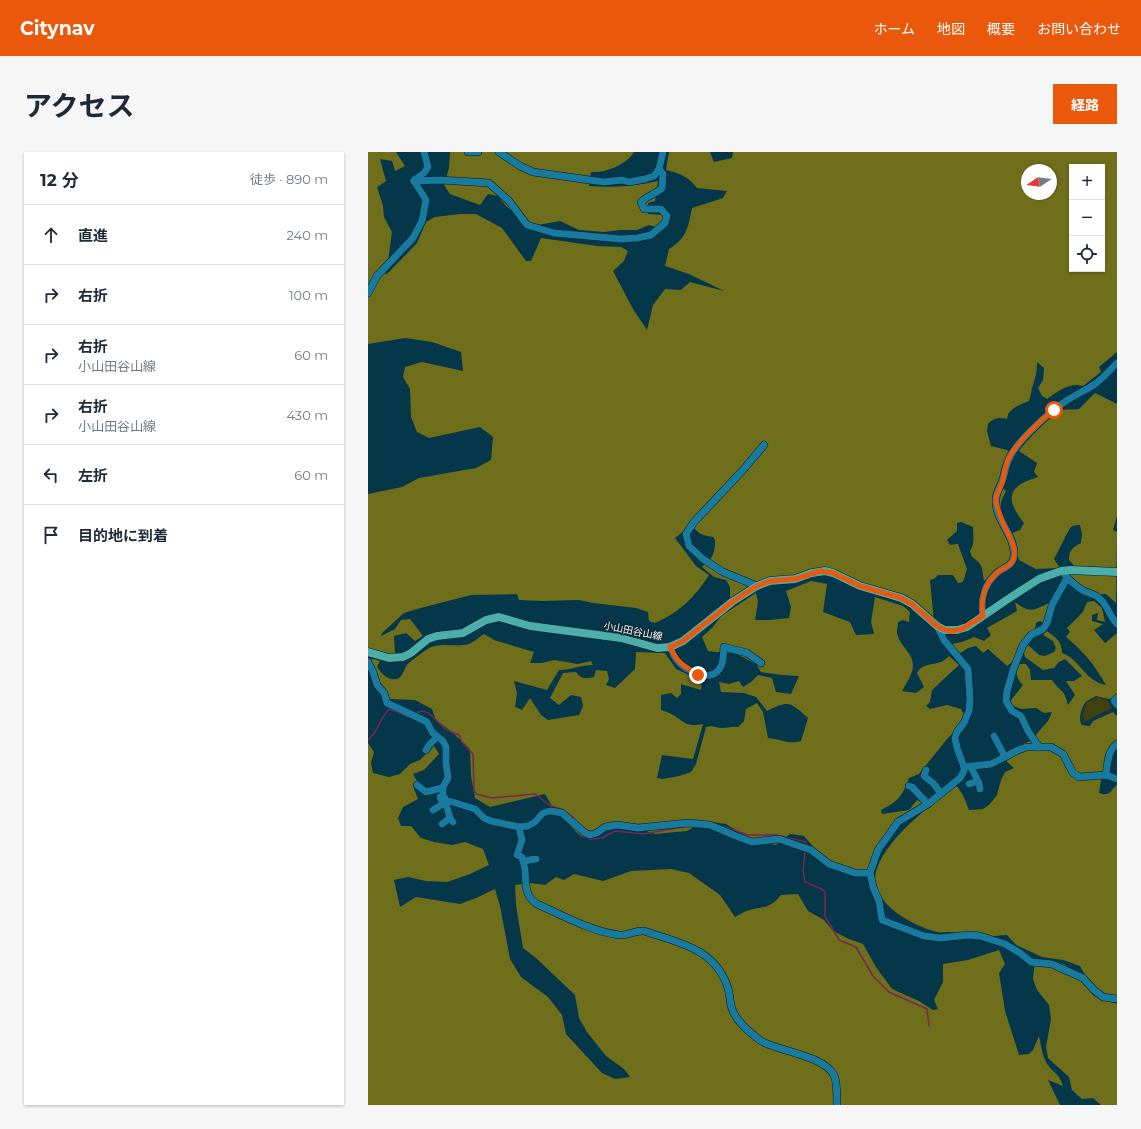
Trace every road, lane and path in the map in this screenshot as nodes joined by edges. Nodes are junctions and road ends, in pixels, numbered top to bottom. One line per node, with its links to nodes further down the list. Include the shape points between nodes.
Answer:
1 (424, 152): 7 (street, via 428,167)
2 (468, 152): 3 (street)
3 (478, 152)
4 (499, 152): 6 (street, via 532,172 593,181 629,182 654,176)
5 (663, 152): 6 (street)
6 (659, 169): 7 (street, via 663,174 662,188 641,202 644,209 661,209 667,216 665,224 651,235 621,239 554,233 527,225 509,201 488,183)
7 (414, 180): 8 (street, via 426,200 422,221 411,242 377,276)
8 (368, 293)
9 (1117, 363): 15 (street, via 1094,384 1065,401 1045,417 1008,459 996,498 1001,519 1014,545 1014,556 1012,564 991,579 984,592)
10 (764, 445): 14 (street, via 686,534 689,546 703,559 723,572)
11 (1061, 571): 12 (main road, 小山田谷山線); 13 (street); 15 (main road, 小山田谷山線, via 1039,579)
12 (1117, 572)
13 (1067, 578): 16 (street, via 1083,590 1099,597); 27 (street, via 1052,605 1047,623 1023,645 1007,691 1006,701 1012,711 1021,716)
14 (757, 586): 17 (main road, 小山田谷山線, via 770,581 829,572 860,586 901,598 912,604); 18 (main road, 小山田谷山線, via 736,599 683,641)
15 (983, 616): 17 (main road, 小山田谷山線, via 967,627 957,630 945,630)
16 (1117, 624)
17 (937, 626): 30 (street, via 944,640 968,669 969,711 955,738 957,748)
18 (670, 647): 19 (main road, 小山田谷山線, via 656,648 621,638 530,626 499,617 486,620 463,633 428,639 403,657 390,658); 21 (street, via 675,658 698,675 716,673 721,666 724,647 747,653)
19 (368, 652)
20 (368, 662): 25 (street, via 387,703 427,722)
21 (761, 663)
22 (1117, 698): 23 (street, via 1114,701)
23 (1117, 705)
24 (994, 736): 29 (street)
25 (437, 737): 28 (street); 39 (street, via 446,747 448,778)
26 (1117, 744): 32 (street, via 1109,755)
27 (1039, 747): 29 (street, via 1027,747); 32 (street, via 1058,750 1063,754 1073,773 1079,777)
28 (426, 750)
29 (1005, 757): 30 (street, via 991,764)
30 (968, 767): 34 (street); 40 (street, via 960,778)
31 (926, 770): 40 (street, via 924,776)
32 (1106, 775): 33 (street)
33 (1117, 779)
34 (978, 781): 35 (street); 38 (street)
35 (969, 784)
36 (417, 785): 39 (street, via 426,792)
37 (909, 786): 41 (street)
38 (980, 789)
39 (443, 792): 42 (street, via 440,792 440,796 443,804); 43 (street, via 452,820); 44 (street, via 446,800 461,808 475,809 491,821)
40 (941, 793): 41 (street)
41 (928, 804): 47 (street, via 898,822 892,829 878,850)
42 (433, 810)
43 (442, 824)
44 (519, 827): 46 (street, via 522,840 517,854); 47 (street, via 528,826 543,813 550,811 562,814 590,835 605,827 616,825 638,828 688,823 710,825 752,842 779,839 811,850 829,864 855,873)
45 (536, 860): 46 (street)
46 (523, 861): 49 (street, via 524,880 529,896 537,904 598,931 621,935 644,931 691,947 708,957 719,971 727,988 732,1010 743,1026 764,1043 789,1050 830,1070 835,1077)
47 (870, 873): 48 (street, via 879,900 882,920 924,936 980,936 1005,944 1031,962 1052,964 1083,978 1103,997)
48 (1117, 999)
49 (837, 1105)

